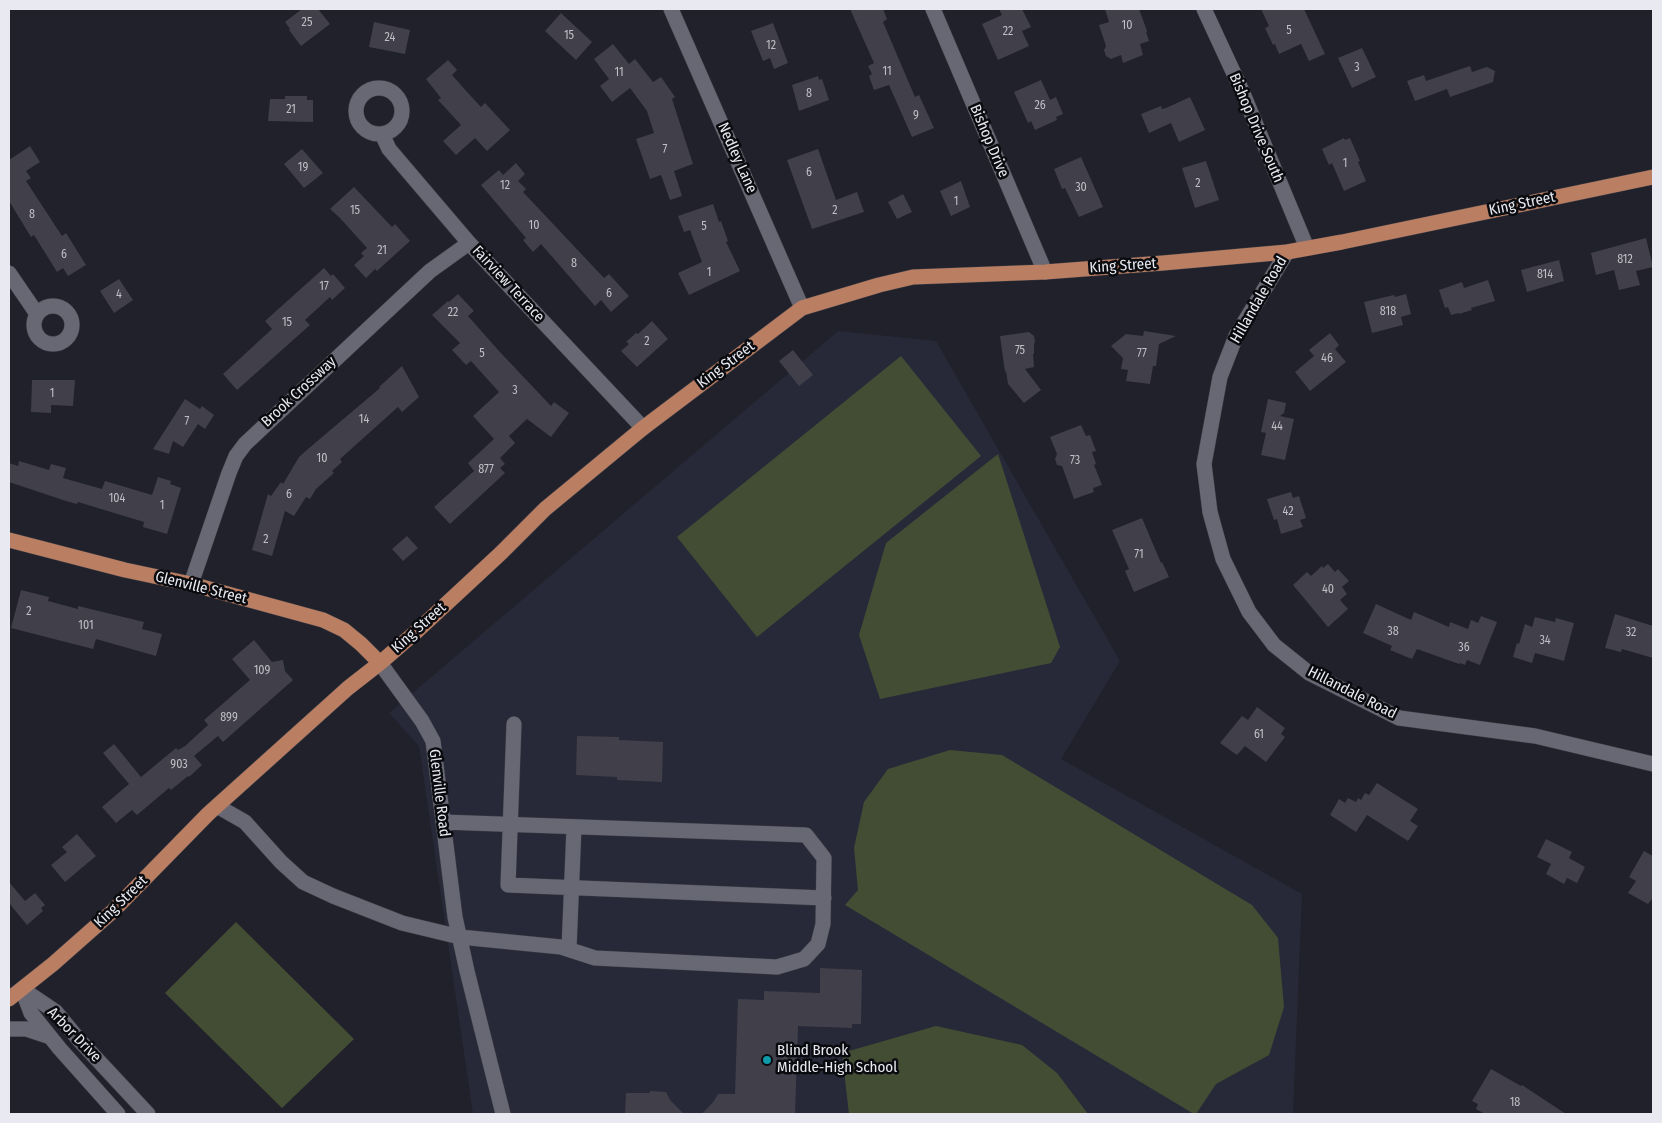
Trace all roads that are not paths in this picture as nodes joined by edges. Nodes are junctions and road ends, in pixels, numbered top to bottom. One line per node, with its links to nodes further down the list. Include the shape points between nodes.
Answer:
1 (671, 9): 11 (street, Nedley Lane)
2 (933, 9): 9 (street, Bishop Drive)
3 (1204, 9): 7 (street, Bishop Drive South, via 1242,91)
4 (382, 134): 6 (street, Fairview Terrace, via 390,149)
5 (1653, 176): 7 (main road, King Street)
6 (469, 243): 13 (street, Fairview Terrace); 15 (street, Brook Crossway, via 430,271 245,444 229,473)
7 (1306, 248): 8 (main road, King Street)
8 (1287, 252): 9 (main road, King Street); 18 (street, Hillandale Road, via 1236,336 1220,377 1204,464 1210,512 1223,559 1249,612 1274,645 1309,673 1399,718 1535,736)
9 (1045, 272): 11 (main road, King Street, via 913,277)
10 (9, 273): 12 (street)
11 (802, 308): 13 (main road, King Street)
12 (37, 314)
13 (643, 428): 16 (main road, King Street, via 545,509)
14 (9, 540): 15 (main road, Glenville Street)
15 (191, 584): 16 (main road, Glenville Street, via 323,620 344,630)
16 (380, 663): 19 (main road, King Street); 20 (street, Glenville Road, via 433,741)
17 (514, 724): 21 (street)
18 (1653, 764)
19 (217, 806): 25 (street, via 245,822 303,882 402,923); 27 (main road, King Street, via 113,911)
20 (443, 822): 21 (street); 25 (street, Glenville Road)
21 (510, 825): 22 (street); 23 (street, via 508,885)
22 (574, 827): 23 (street); 24 (street, via 806,836 824,858)
23 (572, 888): 24 (street); 26 (street)
24 (824, 898): 26 (street, via 818,944 804,959 777,967 595,958)
25 (460, 938): 26 (street); 33 (street, Glenville Road)
26 (569, 949)
27 (22, 990): 28 (main road, King Street); 30 (street, Arbor Drive, via 31,1013); 32 (street, Arbor Drive, via 56,1012)
28 (9, 999)
29 (9, 1028): 30 (street, via 26,1029)
30 (50, 1037): 31 (street, Arbor Drive)
31 (118, 1114)
32 (148, 1114)
33 (503, 1114)

